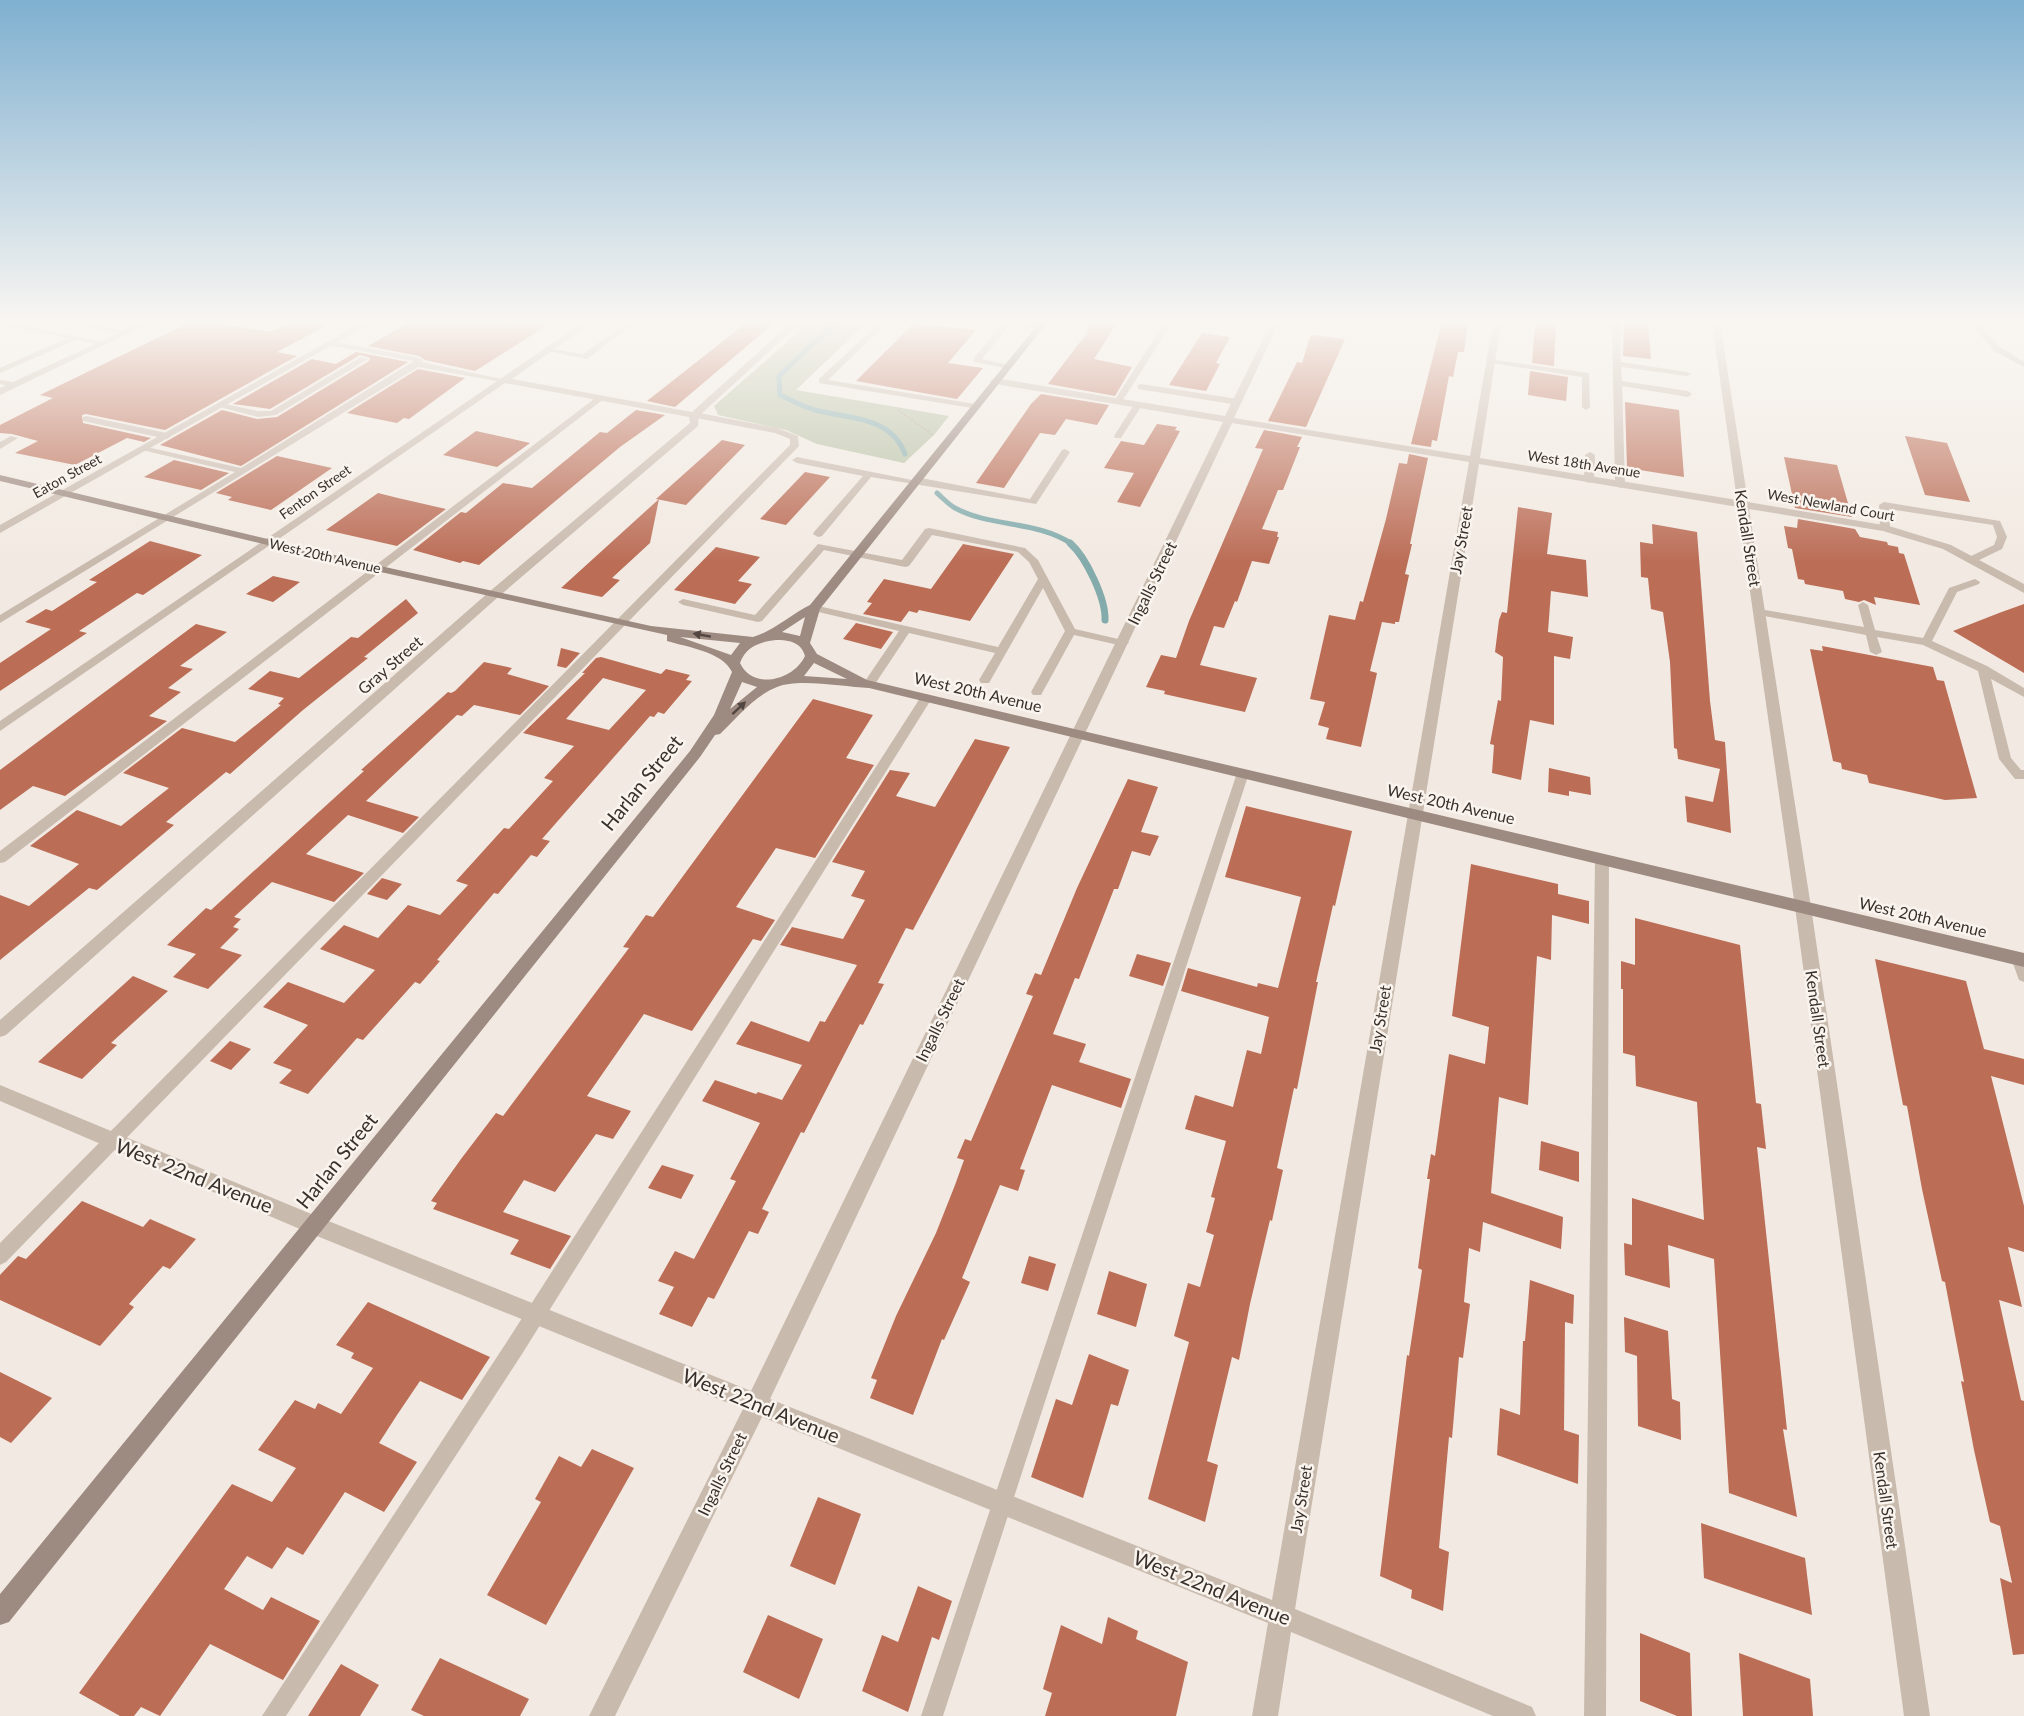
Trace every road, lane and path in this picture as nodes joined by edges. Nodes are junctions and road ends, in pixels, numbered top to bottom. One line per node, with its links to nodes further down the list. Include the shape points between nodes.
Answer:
1 (225, 403): 17 (street, Eaton Street)
2 (288, 403): 17 (lane, via 273,412 258,414)
3 (353, 403): 32 (lane)
4 (469, 403): 44 (street, Fenton Street)
5 (594, 403): 47 (lane)
6 (629, 403): 20 (street)
7 (707, 403): 20 (street, Gray Street)
8 (952, 403): 18 (lane)
9 (978, 403): 18 (street)
10 (1128, 403): 16 (street, West 18th Avenue)
11 (1237, 403): 22 (street, Ingalls Street)
12 (1484, 403): 31 (street, Jay Street)
13 (1586, 403): 19 (lane)
14 (1618, 403): 37 (lane)
15 (1728, 403): 39 (street, Kendall Street)
16 (1138, 405): 22 (street, West 18th Avenue); 24 (lane)
17 (220, 406): 23 (street, Eaton Street)
18 (975, 407): 36 (street)
19 (1586, 407)
20 (694, 415): 51 (street, Gray Street, via 695,424); 57 (lane, via 777,431 795,438 794,446)
21 (86, 419): 23 (lane)
22 (1229, 420): 31 (street, West 18th Avenue); 66 (street, Ingalls Street)
23 (167, 436): 27 (street, Eaton Street)
24 (1118, 436)
25 (14, 438): 26 (lane)
26 (0, 446)
27 (145, 448): 32 (lane); 38 (street, Eaton Street)
28 (1065, 452): 36 (lane, via 1033,502)
29 (1590, 455): 35 (lane)
30 (797, 460): 33 (lane)
31 (1474, 460): 35 (street, West 18th Avenue); 84 (street, Jay Street)
32 (242, 471): 40 (lane)
33 (869, 474): 36 (lane); 43 (lane)
34 (0, 478): 38 (street, West 20th Avenue)
35 (1589, 480): 37 (street, West 18th Avenue)
36 (916, 482): 45 (street)
37 (1620, 485): 39 (street, West 18th Avenue)
38 (63, 494): 40 (street, West 20th Avenue); 42 (street, Eaton Street)
39 (1743, 505): 41 (street, West Newland Court); 55 (street, Kendall Street)
40 (165, 518): 44 (street, West 20th Avenue); 56 (lane)
41 (1885, 528): 46 (street, West Newland Court, via 1947,547); 46 (lane, via 1884,505 1997,523 2002,537 1998,547)
42 (0, 530)
43 (818, 534)
44 (269, 542): 47 (street, West 20th Avenue); 79 (street, Fenton Street)
45 (857, 554): 48 (lane, via 905,564 929,531 1021,550 1033,560); 52 (lane, via 822,546 758,619); 54 (street)
46 (1971, 560): 50 (street, West Newland Court)
47 (376, 568): 51 (street, West 20th Avenue); 85 (lane)
48 (1043, 579): 60 (lane); 67 (lane)
49 (1975, 582): 64 (lane, via 1953,590)
50 (2024, 589)
51 (493, 595): 57 (street, West 20th Avenue); 90 (street, Gray Street)
52 (683, 603)
53 (1863, 606): 61 (lane)
54 (814, 608): 58 (lane); 62 (street); 65 (street)
55 (1759, 612): 61 (lane); 87 (street, Kendall Street)
56 (0, 620)
57 (621, 623): 59 (street, West 20th Avenue); 92 (lane)
58 (906, 629): 67 (lane); 75 (lane)
59 (651, 630): 63 (street, West 20th Avenue, one-way to 59); 70 (street, West 20th Avenue, via 720,654)
60 (1071, 631): 66 (lane); 76 (lane)
61 (1870, 632): 64 (lane); 68 (lane)
62 (768, 637): 63 (street); 65 (street)
63 (754, 641): 70 (street, via 739,651)
64 (1926, 642): 71 (lane)
65 (804, 643): 69 (street)
66 (1123, 643): 80 (street, Ingalls Street)
67 (1002, 651): 73 (lane)
68 (1876, 652)
69 (811, 656): 72 (street, via 806,669); 75 (street, West 20th Avenue)
70 (736, 668): 74 (street, via 752,681); 81 (street, Harlan Street, via 733,689)
71 (1983, 669): 77 (lane); 83 (lane, via 2006,759 2019,776)
72 (791, 679): 74 (street); 75 (street, West 20th Avenue)
73 (985, 680)
74 (773, 683): 81 (street, Harlan Street, one-way to 74)
75 (869, 684): 78 (street, West 20th Avenue)
76 (1037, 692)
77 (2024, 693)
78 (926, 698): 80 (street, West 20th Avenue); 95 (lane)
79 (0, 727)
80 (1077, 734): 82 (street, West 20th Avenue); 96 (street, Ingalls Street)
81 (708, 737): 93 (street, Harlan Street)
82 (1243, 774): 84 (street, West 20th Avenue); 97 (lane)
83 (2024, 774)
84 (1414, 814): 86 (street, West 20th Avenue); 99 (street, Jay Street)
85 (0, 858)
86 (1602, 859): 87 (street, West 20th Avenue); 105 (lane)
87 (1803, 907): 88 (street, West 20th Avenue); 106 (street, Kendall Street)
88 (2021, 959): 89 (lane)
89 (2024, 976)
90 (0, 1030)
91 (0, 1094): 92 (street, West 22nd Avenue)
92 (112, 1142): 93 (street, West 22nd Avenue); 94 (lane)
93 (314, 1225): 95 (street, West 22nd Avenue); 98 (street, Harlan Street)
94 (0, 1256)
95 (536, 1315): 96 (street, West 22nd Avenue); 100 (lane)
96 (756, 1404): 97 (street, West 22nd Avenue); 101 (street, Ingalls Street)
97 (1001, 1503): 99 (street, West 22nd Avenue); 102 (lane)
98 (0, 1613)
99 (1282, 1616): 103 (street, Jay Street); 104 (street, West 22nd Avenue)
100 (273, 1716)
101 (602, 1716)
102 (932, 1716)
103 (1265, 1716)
104 (1523, 1716)
105 (1594, 1716)
106 (1917, 1716)

